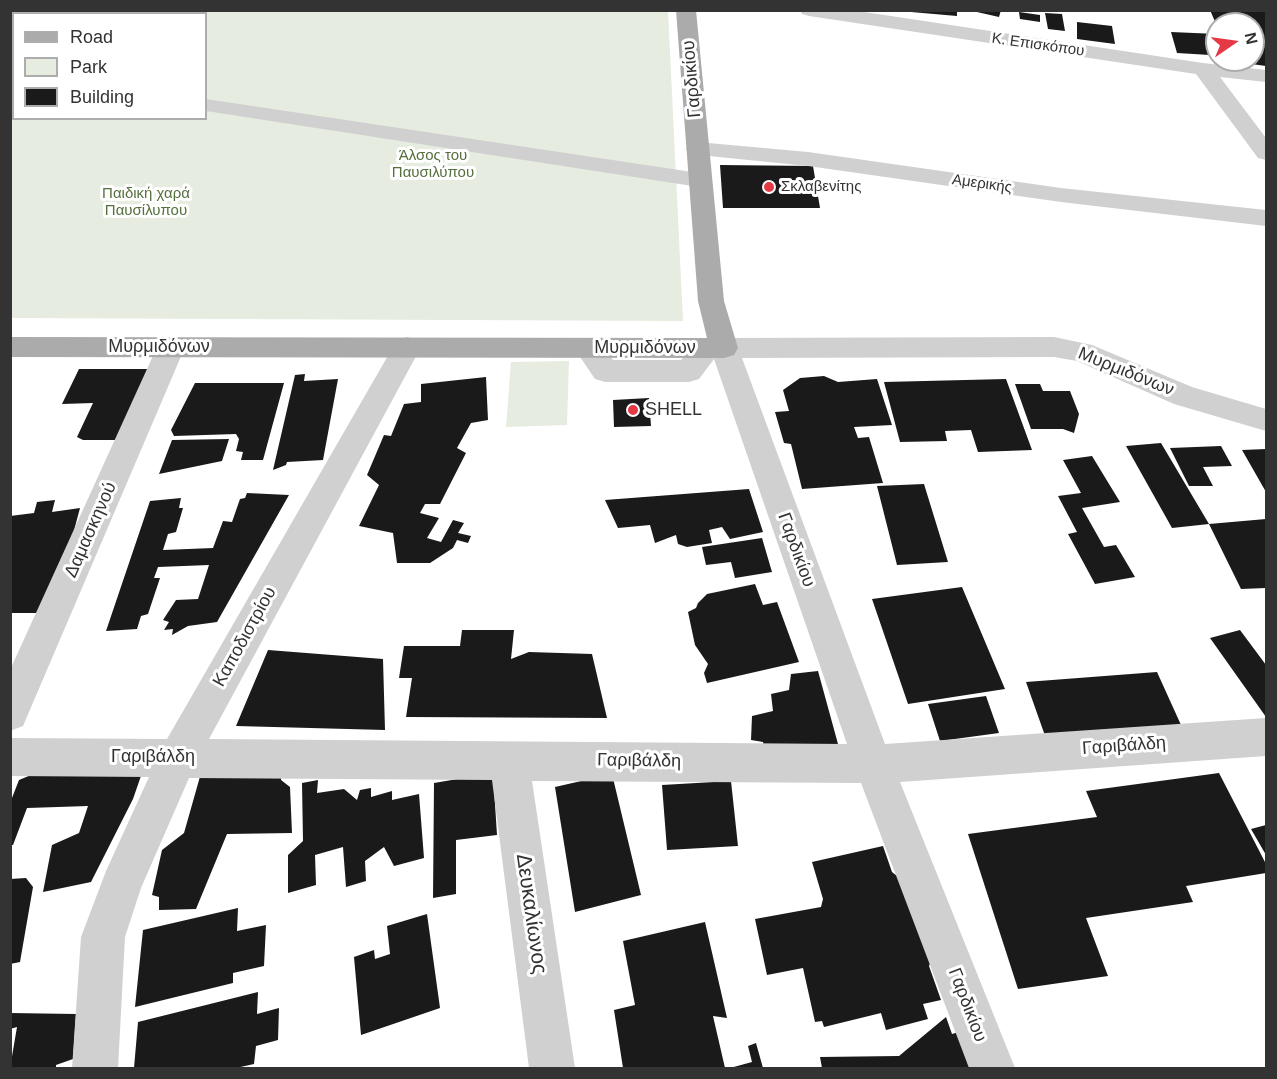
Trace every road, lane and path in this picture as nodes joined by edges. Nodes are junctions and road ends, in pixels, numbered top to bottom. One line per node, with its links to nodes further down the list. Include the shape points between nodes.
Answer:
1 (686, 10): 6 (main road, Γαρδικίου)
2 (809, 10): 3 (street, Κ. Επισκόπου)
3 (1203, 69): 4 (street, Κ. Επισκόπου); 7 (street)
4 (1266, 76)
5 (207, 105): 8 (street)
6 (698, 149): 8 (main road, Γαρδικίου); 9 (street, Αμερικής, via 808,159 1061,195)
7 (1266, 153)
8 (699, 180): 14 (main road, Γαρδικίου)
9 (1266, 218)
10 (10, 347): 11 (main road, Μυρμιδόνων)
11 (171, 347): 12 (main road, Μυρμιδόνων); 16 (street, Δαμασκηνού)
12 (407, 347): 13 (main road, Μυρμιδόνων); 19 (street, Καποδιστρίου)
13 (588, 348): 14 (street, via 605,371 689,371)
14 (716, 348): 15 (street, Μυρμιδόνων, via 1054,347 1082,352 1176,393); 21 (street, Γαρδικίου)
15 (1266, 420)
16 (10, 713)
17 (1266, 737): 21 (street, Γαριβάλδη)
18 (10, 757): 19 (street, Γαριβάλδη)
19 (178, 757): 20 (street, Γαριβάλδη); 22 (street, Καποδιστρίου, via 103,937)
20 (509, 760): 21 (street, Γαριβάλδη); 23 (street, Δευκαλίωνος)
21 (873, 764): 24 (street, Γαρδικίου)
22 (96, 1068)
23 (552, 1068)
24 (992, 1068)

